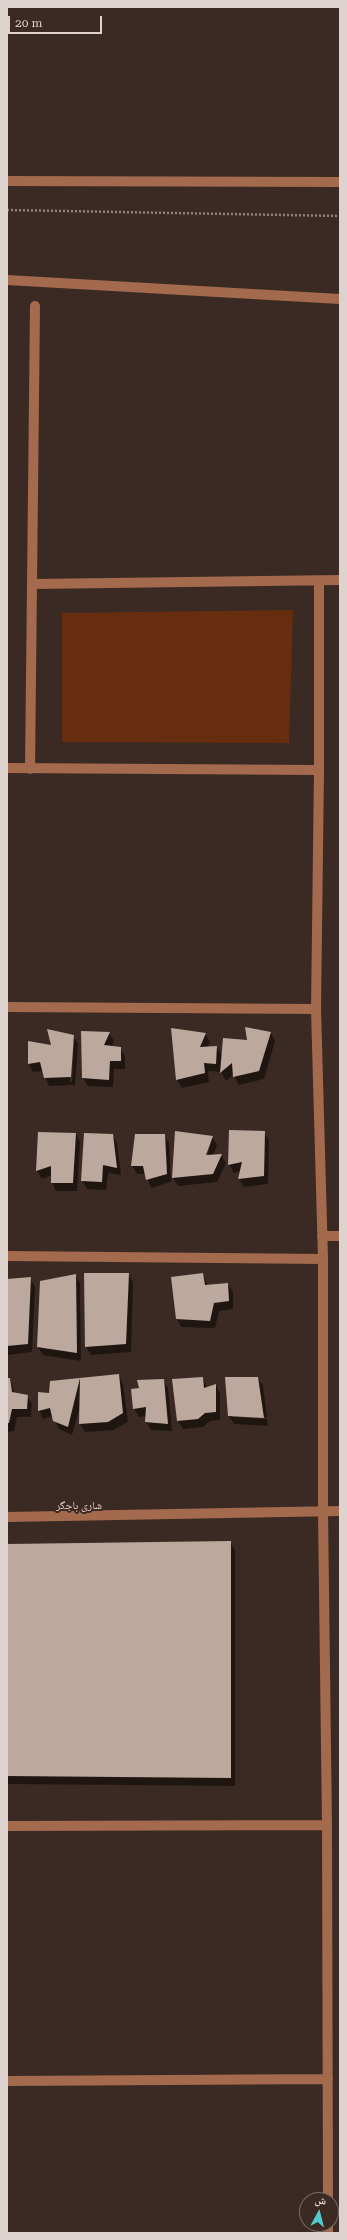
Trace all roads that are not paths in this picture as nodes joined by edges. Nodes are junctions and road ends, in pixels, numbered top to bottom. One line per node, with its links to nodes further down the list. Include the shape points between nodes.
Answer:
1 (7, 181): 2 (street)
2 (340, 182)
3 (7, 280): 4 (street)
4 (340, 299)
5 (35, 306): 8 (street)
6 (340, 580): 7 (street)
7 (319, 581): 8 (street); 11 (street)
8 (33, 584): 10 (street)
9 (7, 768): 10 (street)
10 (30, 769): 11 (street)
11 (319, 770): 13 (street)
12 (7, 1007): 13 (street)
13 (316, 1009): 14 (street)
14 (322, 1236): 15 (street); 17 (street)
15 (340, 1236)
16 (7, 1256): 17 (street)
17 (322, 1259): 19 (street)
18 (340, 1511): 19 (street)
19 (323, 1512): 20 (street); 21 (street)
20 (7, 1517)
21 (327, 1825): 22 (street); 23 (street)
22 (7, 1826)
23 (328, 2079): 24 (street); 25 (street)
24 (7, 2081)
25 (328, 2192)

